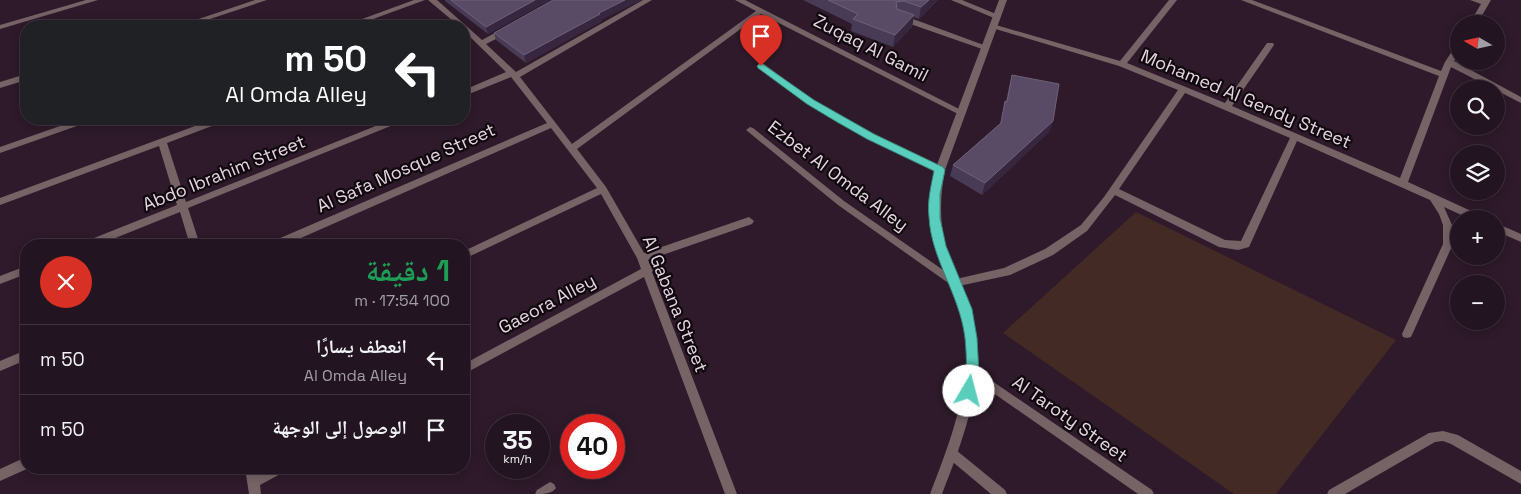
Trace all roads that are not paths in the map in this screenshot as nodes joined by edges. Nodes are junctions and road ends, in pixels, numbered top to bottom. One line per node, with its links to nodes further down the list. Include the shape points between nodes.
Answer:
1 (94, 0): 16 (street)
2 (263, 0): 17 (street)
3 (421, 0): 18 (street)
4 (432, 0): 19 (street, Al Gabana Street)
5 (648, 0): 31 (street)
6 (741, 0): 13 (street, Zuqaq Al Gamil)
7 (955, 0): 21 (street, Mohamed Al Gendy Street)
8 (1003, 0): 21 (street)
9 (1173, 0): 29 (street)
10 (1245, 0): 32 (street)
11 (1474, 0): 12 (street)
12 (1486, 2): 14 (street)
13 (761, 11): 39 (street, Zuqaq Al Gamil); 47 (street)
14 (1478, 15)
15 (899, 17): 27 (street)
16 (24, 20)
17 (201, 20)
18 (364, 20)
19 (456, 20)
20 (20, 21): 23 (street)
21 (995, 21): 27 (street); 29 (street, Mohamed Al Gendy Street)
22 (516, 24): 25 (street)
23 (0, 27)
24 (470, 33): 25 (street, Al Gabana Street)
25 (482, 44): 31 (street, Al Gabana Street)
26 (1270, 45): 38 (street)
27 (985, 47): 39 (street)
28 (1449, 62): 32 (street); 37 (street)
29 (1122, 64): 35 (street, Mohamed Al Gendy Street)
30 (761, 66): 49 (street, via 810,102)
31 (513, 75): 36 (street); 40 (street, Al Gabana Street)
32 (1444, 75): 50 (street)
33 (20, 79): 34 (street)
34 (0, 85)
35 (1183, 89): 38 (street, Mohamed Al Gendy Street); 52 (street)
36 (470, 91)
37 (1521, 100)
38 (1227, 107): 45 (street, Mohamed Al Gendy Street)
39 (962, 112): 49 (street)
40 (551, 124): 47 (street, Al Gabana Street); 62 (street, Al Safa Mosque Street)
41 (71, 125): 48 (street)
42 (206, 125): 46 (street)
43 (385, 125): 55 (street, Abdo Ibrahim Street)
44 (750, 130): 68 (street, Ezbet Al Omda Alley, via 841,203)
45 (1295, 136): 50 (street, Mohamed Al Gendy Street); 52 (street, via 1245,244 1224,244)
46 (162, 142): 54 (street); 55 (street)
47 (572, 149): 51 (street, Al Gabana Street)
48 (0, 150)
49 (940, 170): 68 (street, via 934,218)
50 (1403, 183): 53 (street, Mohamed Al Gendy Street)
51 (603, 189): 63 (street); 64 (street, Al Gabana Street)
52 (1114, 190): 68 (street, via 1084,228 1050,252 1006,272)
53 (1434, 197): 56 (street, Mohamed Al Gendy Street); 69 (street, via 1448,222 1448,244)
54 (0, 202)
55 (182, 208): 60 (street, Abdo Ibrahim Street); 61 (street)
56 (1461, 210)
57 (749, 221): 64 (street)
58 (1505, 231): 59 (street)
59 (1521, 238)
60 (103, 239)
61 (193, 239)
62 (289, 239)
63 (470, 252)
64 (642, 258): 65 (street, Al Gabana Street)
65 (648, 270): 72 (street, Gaeora Alley); 81 (street, Al Gabana Street)
66 (20, 272): 67 (street)
67 (0, 280)
68 (954, 283): 73 (street, via 966,309)
69 (1407, 334)
70 (20, 357): 71 (street)
71 (0, 366)
72 (470, 366)
73 (972, 373): 74 (street); 84 (street, Al Taroty Street)
74 (952, 454): 82 (street); 83 (street)
75 (20, 466): 78 (street)
76 (252, 474): 80 (street)
77 (272, 474): 80 (street)
78 (0, 475)
79 (1521, 478): 85 (street, via 1442,436 1433,437)
80 (254, 488)
81 (731, 494)
82 (936, 494)
83 (1001, 494)
84 (1148, 494)
85 (1333, 494)

